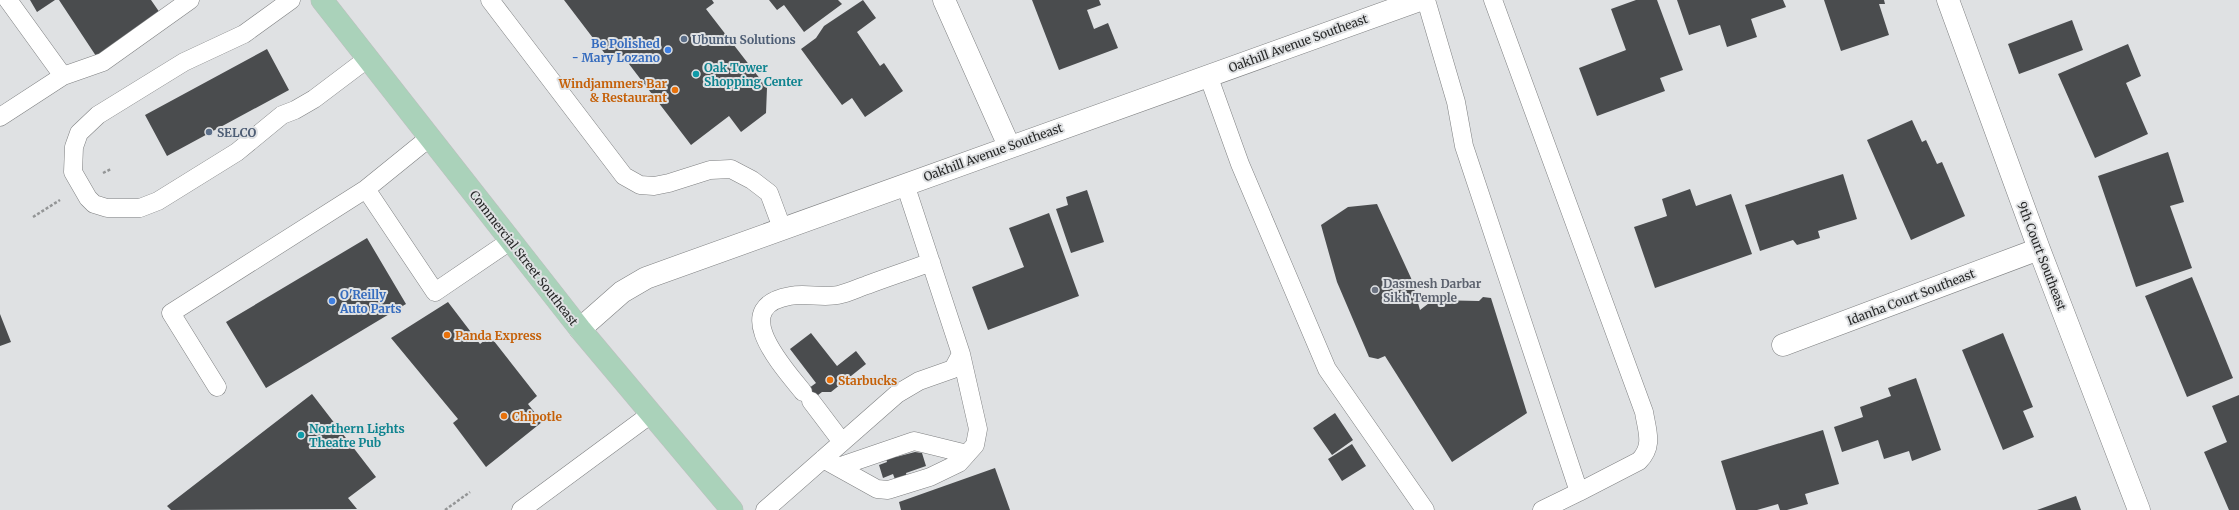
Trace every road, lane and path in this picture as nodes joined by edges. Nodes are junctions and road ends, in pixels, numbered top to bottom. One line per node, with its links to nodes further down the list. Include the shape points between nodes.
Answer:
1 (8, 0): 12 (lane)
2 (190, 0): 12 (lane, via 100,63)
3 (291, 0): 11 (lane, via 244,34 184,62 98,114 79,133 74,147 73,172 94,204 107,208 140,208 158,201 237,152 282,115 314,99)
4 (322, 0): 11 (main road, Commercial Street Southeast)
5 (490, 0): 19 (lane, via 624,176 640,185 654,186 710,170 731,169 769,193)
6 (944, 0): 16 (street)
7 (1420, 0): 13 (street, Oakhill Avenue Southeast)
8 (1426, 0): 32 (lane, via 1456,102 1464,146)
9 (1493, 0): 32 (lane, via 1597,278 1644,412 1649,440 1646,454 1638,461)
10 (1948, 0): 21 (street, 9th Court Southeast)
11 (367, 59): 15 (main road, Commercial Street Southeast)
12 (62, 76): 14 (lane)
13 (1208, 76): 16 (street, Oakhill Avenue Southeast); 37 (lane, via 1240,164 1326,369)
14 (0, 117)
15 (429, 138): 18 (lane); 20 (main road, Commercial Street Southeast)
16 (1009, 146): 17 (street, Oakhill Avenue Southeast)
17 (905, 184): 19 (street, Oakhill Avenue Southeast); 22 (lane)
18 (366, 189): 20 (lane, via 435,292); 26 (lane, via 170,313)
19 (782, 228): 23 (street, Oakhill Avenue Southeast, via 646,278 622,292)
20 (510, 241): 23 (main road, Commercial Street Southeast)
21 (2039, 249): 24 (street, Idanha Court Southeast); 39 (street, 9th Court Southeast)
22 (931, 262): 25 (lane); 28 (lane, via 840,295 790,296 776,300 767,305 762,314 761,325 765,341)
23 (580, 329): 27 (main road, Commercial Street Southeast)
24 (1783, 345)
25 (962, 354): 28 (lane, via 953,369 920,381 897,394); 29 (lane, via 978,429 975,445)
26 (217, 387)
27 (651, 414): 34 (lane); 35 (main road, Commercial Street Southeast)
28 (842, 442): 30 (lane)
29 (967, 454): 30 (lane, via 914,442); 30 (lane, via 959,463 930,477 888,490 877,488)
30 (830, 463): 36 (lane)
31 (470, 492): 33 (path)
32 (1579, 492): 38 (lane)
33 (445, 510)
34 (521, 510)
35 (732, 510)
36 (765, 510)
37 (1425, 510)
38 (1542, 510)
39 (2139, 510)

